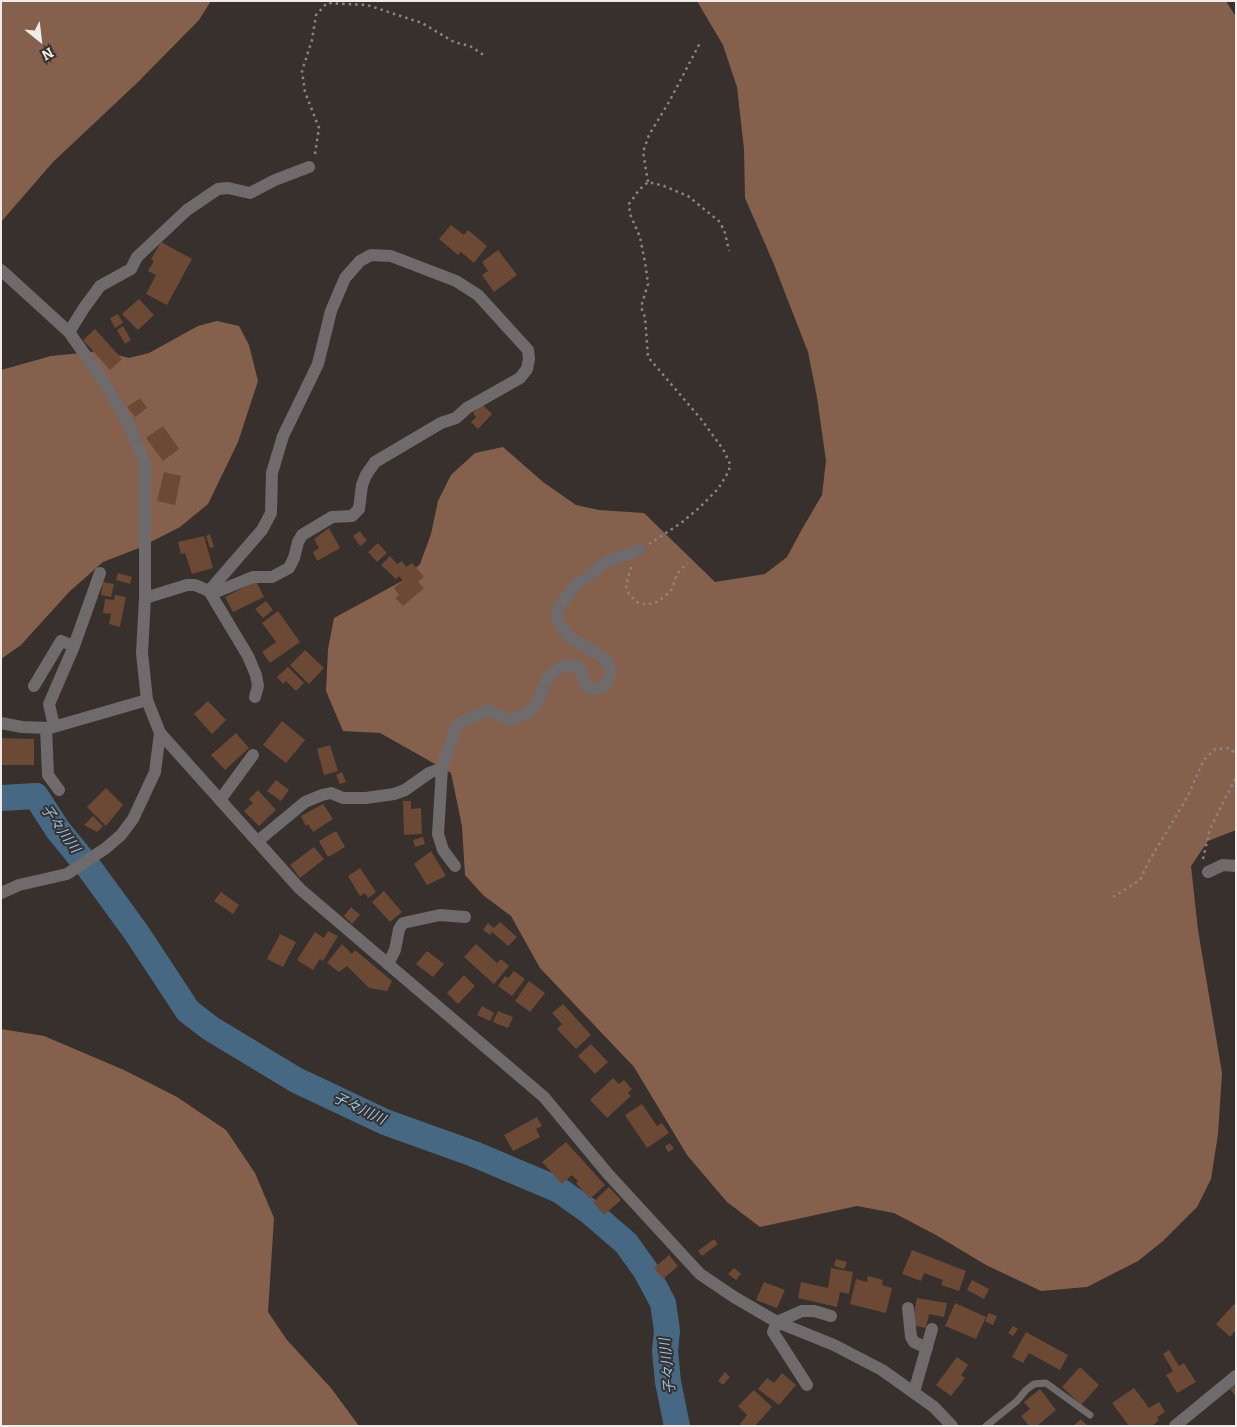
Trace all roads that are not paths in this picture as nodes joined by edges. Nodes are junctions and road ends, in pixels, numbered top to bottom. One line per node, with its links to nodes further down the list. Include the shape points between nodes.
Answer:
1 (309, 168): 3 (street, via 250,193 218,188 187,210 137,257 130,268 100,286)
2 (1, 270): 3 (street)
3 (69, 332): 7 (street, via 126,418 145,463)
4 (640, 550): 16 (street, via 608,561 576,585 558,608 560,625 569,637 607,662 611,671 606,685 591,689 586,686 580,668 566,665 552,674 537,703 522,716 509,720 489,710 460,723 455,728)
5 (100, 573): 8 (street)
6 (210, 592): 6 (street, via 253,576 272,577 289,568 302,535 332,517 352,516 359,509 362,485 375,462 441,423 456,418 520,378 527,369 528,350 478,295 456,281 391,256 371,255 360,261 345,278 331,311 318,364 283,436 272,472 271,513 267,522); 7 (street, via 187,585); 10 (street, via 256,674 258,686)
7 (146, 598): 11 (street, via 142,653)
8 (74, 646): 9 (street, via 61,641); 13 (street, via 48,704)
9 (34, 686)
10 (255, 697)
11 (147, 700): 13 (street); 14 (street)
12 (2, 724): 13 (street, via 22,728)
13 (50, 727): 17 (street, via 48,775)
14 (160, 733): 18 (street); 23 (street, via 155,772 133,819 121,835 67,874 19,885)
15 (253, 756): 18 (street)
16 (442, 768): 19 (street, via 394,794 366,798 322,794 305,802); 20 (street, via 438,834 443,850)
17 (59, 790)
18 (220, 800): 19 (street)
19 (258, 841): 25 (street, via 300,888)
20 (454, 866)
21 (1236, 866): 22 (street, via 1223,865)
22 (1208, 872)
23 (1, 894)
24 (465, 917): 25 (street, via 440,914 404,923)
25 (388, 964): 28 (street, via 544,1097 700,1274)
26 (908, 1308): 30 (street, via 910,1337)
27 (831, 1316): 28 (street, via 802,1311)
28 (778, 1322): 32 (street, via 773,1332); 33 (street, via 834,1345)
29 (932, 1328): 30 (street)
30 (927, 1348): 33 (street)
31 (1236, 1376): 37 (street)
32 (807, 1385)
33 (914, 1392): 35 (street)
34 (1090, 1415): 36 (lane, via 1046,1383 1034,1384)
35 (952, 1426)
36 (986, 1426)
37 (1175, 1426)

